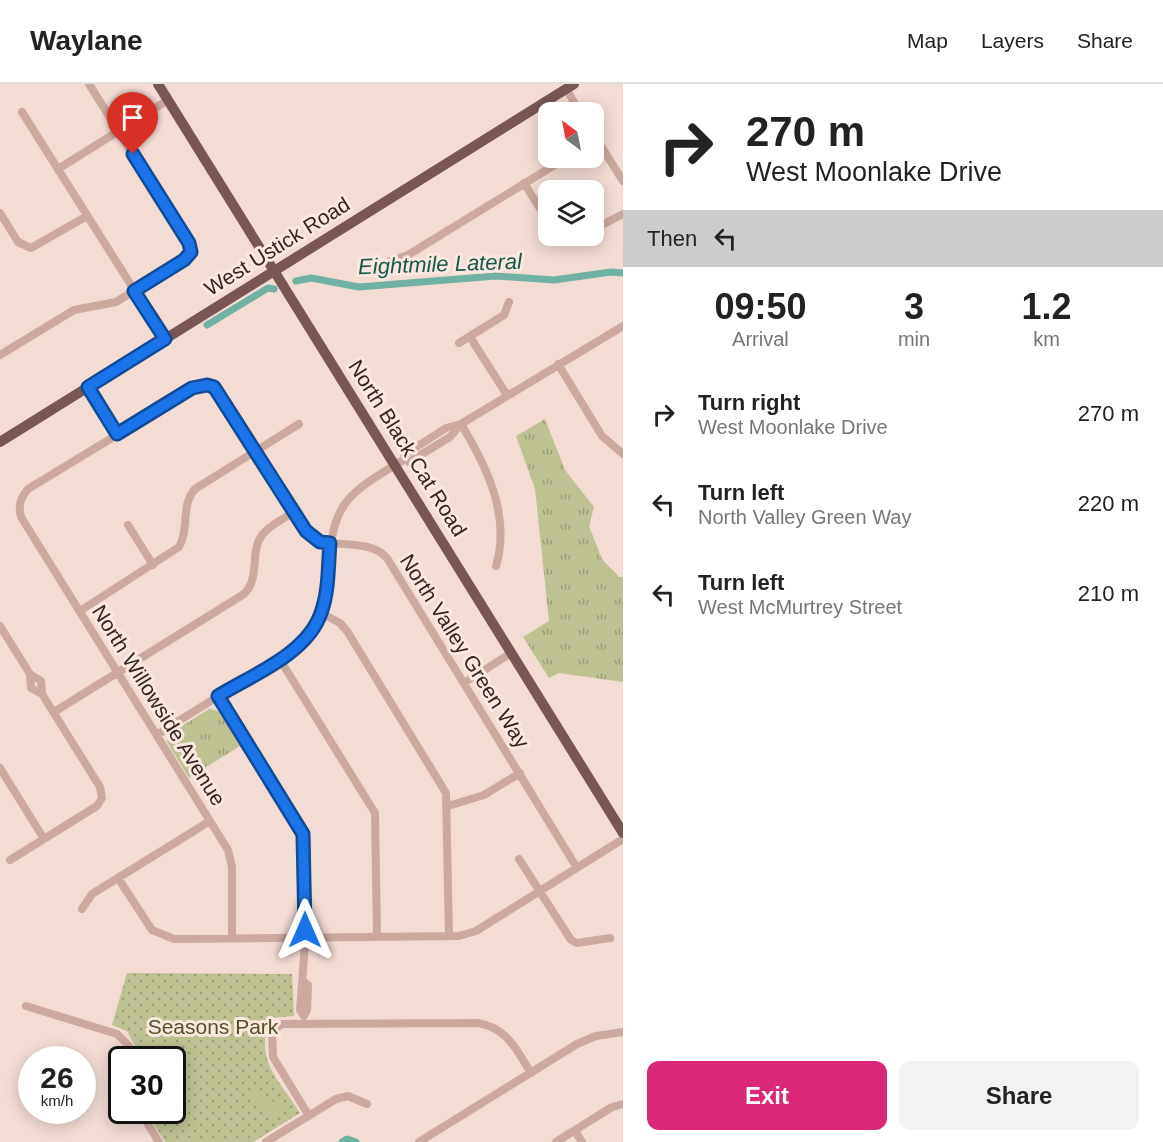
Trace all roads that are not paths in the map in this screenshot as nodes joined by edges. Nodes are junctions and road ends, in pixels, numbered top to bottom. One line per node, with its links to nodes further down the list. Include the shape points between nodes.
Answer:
1 (89, 84): 7 (street)
2 (158, 84): 4 (main road, North Black Cat Road)
3 (570, 87): 5 (street); 19 (main road, West Ustick Road)
4 (168, 100): 7 (street); 19 (main road, North Black Cat Road)
5 (576, 102)
6 (22, 112): 10 (street)
7 (118, 131): 10 (street); 20 (street, via 191,252)
8 (604, 152): 11 (street)
9 (549, 168): 12 (street)
10 (58, 169): 16 (street)
11 (623, 181)
12 (524, 183): 13 (street); 18 (street, via 408,255)
13 (538, 205)
14 (0, 213): 16 (street, via 18,242 26,247 37,247)
15 (623, 214): 17 (street)
16 (87, 216): 20 (street)
17 (604, 224)
18 (390, 261)
19 (275, 270): 24 (main road, West Ustick Road); 36 (main road, North Black Cat Road)
20 (134, 291): 24 (street); 26 (street, via 116,302 74,310)
21 (509, 302): 23 (street, via 504,315)
22 (623, 326): 27 (street)
23 (470, 337): 25 (street); 29 (street)
24 (165, 339): 28 (main road, West Ustick Road)
25 (459, 343)
26 (0, 356)
27 (558, 364): 29 (street); 35 (street, via 602,436)
28 (88, 387): 32 (street); 33 (main road, West Ustick Road)
29 (507, 395): 31 (street)
30 (299, 424): 34 (street)
31 (461, 424): 36 (street, via 446,428); 41 (street, via 480,455 496,500 501,548)
32 (117, 434): 34 (street, North Valley Green Way, via 192,388 207,385 220,394); 42 (street, North Willowside Avenue, via 28,489 19,501 21,517)
33 (0, 442)
34 (256, 451): 37 (street, North Valley Green Way); 40 (street, via 195,489 186,504 183,540 174,552)
35 (623, 454)
36 (395, 465): 39 (street, via 364,483 349,498 336,520); 45 (main road, North Black Cat Road)
37 (294, 512): 39 (street, North Valley Green Way, via 311,537); 47 (street, via 261,537 252,586 244,594)
38 (128, 525): 40 (street)
39 (330, 543): 43 (street, via 327,590); 48 (street, North Valley Green Way, via 374,548 387,558)
40 (153, 565): 42 (street)
41 (496, 567)
42 (80, 611): 47 (street, North Willowside Avenue)
43 (321, 613): 46 (street, via 306,638); 54 (street, via 340,623 353,639 441,783)
44 (0, 626): 50 (street, via 30,674 41,681 42,694)
45 (511, 653): 48 (street); 56 (main road, North Black Cat Road)
46 (279, 658): 49 (street); 65 (street, via 375,813)
47 (118, 672): 50 (street); 51 (street, North Willowside Avenue)
48 (464, 683): 53 (street, North Valley Green Way)
49 (218, 696): 51 (street); 68 (street, via 303,834)
50 (54, 712): 57 (street, via 100,787 102,798 97,806)
51 (157, 735): 55 (street, North Willowside Avenue)
52 (0, 768): 57 (street)
53 (520, 773): 54 (street, via 484,795); 61 (street, North Valley Green Way)
54 (448, 806): 66 (street)
55 (210, 821): 62 (street); 67 (street, North Willowside Avenue, via 231,860)
56 (623, 833)
57 (44, 839): 60 (street)
58 (623, 839): 61 (street)
59 (519, 859): 63 (street)
60 (10, 861)
61 (577, 868): 63 (street)
62 (118, 878): 64 (street, via 92,894); 67 (street, via 147,924 159,934 174,939)
63 (539, 892): 66 (street, via 476,931); 69 (street, via 570,940 577,943)
64 (82, 909)
65 (377, 936): 66 (street); 68 (street)
66 (449, 936)
67 (232, 938): 68 (street)
68 (305, 938): 71 (street, via 300,1010)
69 (610, 938)
70 (26, 1006): 73 (street, via 117,1034)
71 (304, 1020): 74 (street, via 490,1025 512,1042); 77 (street, via 274,1027 271,1036 273,1058)
72 (623, 1032): 74 (street, via 586,1040)
73 (129, 1046)
74 (531, 1073): 82 (street)
75 (368, 1104): 77 (street, via 342,1096)
76 (623, 1104): 79 (street)
77 (309, 1116): 81 (street)
78 (148, 1124): 80 (street)
79 (575, 1131): 83 (street); 84 (street)
80 (159, 1142)
81 (266, 1142)
82 (420, 1142)
83 (556, 1142)
84 (582, 1142)

